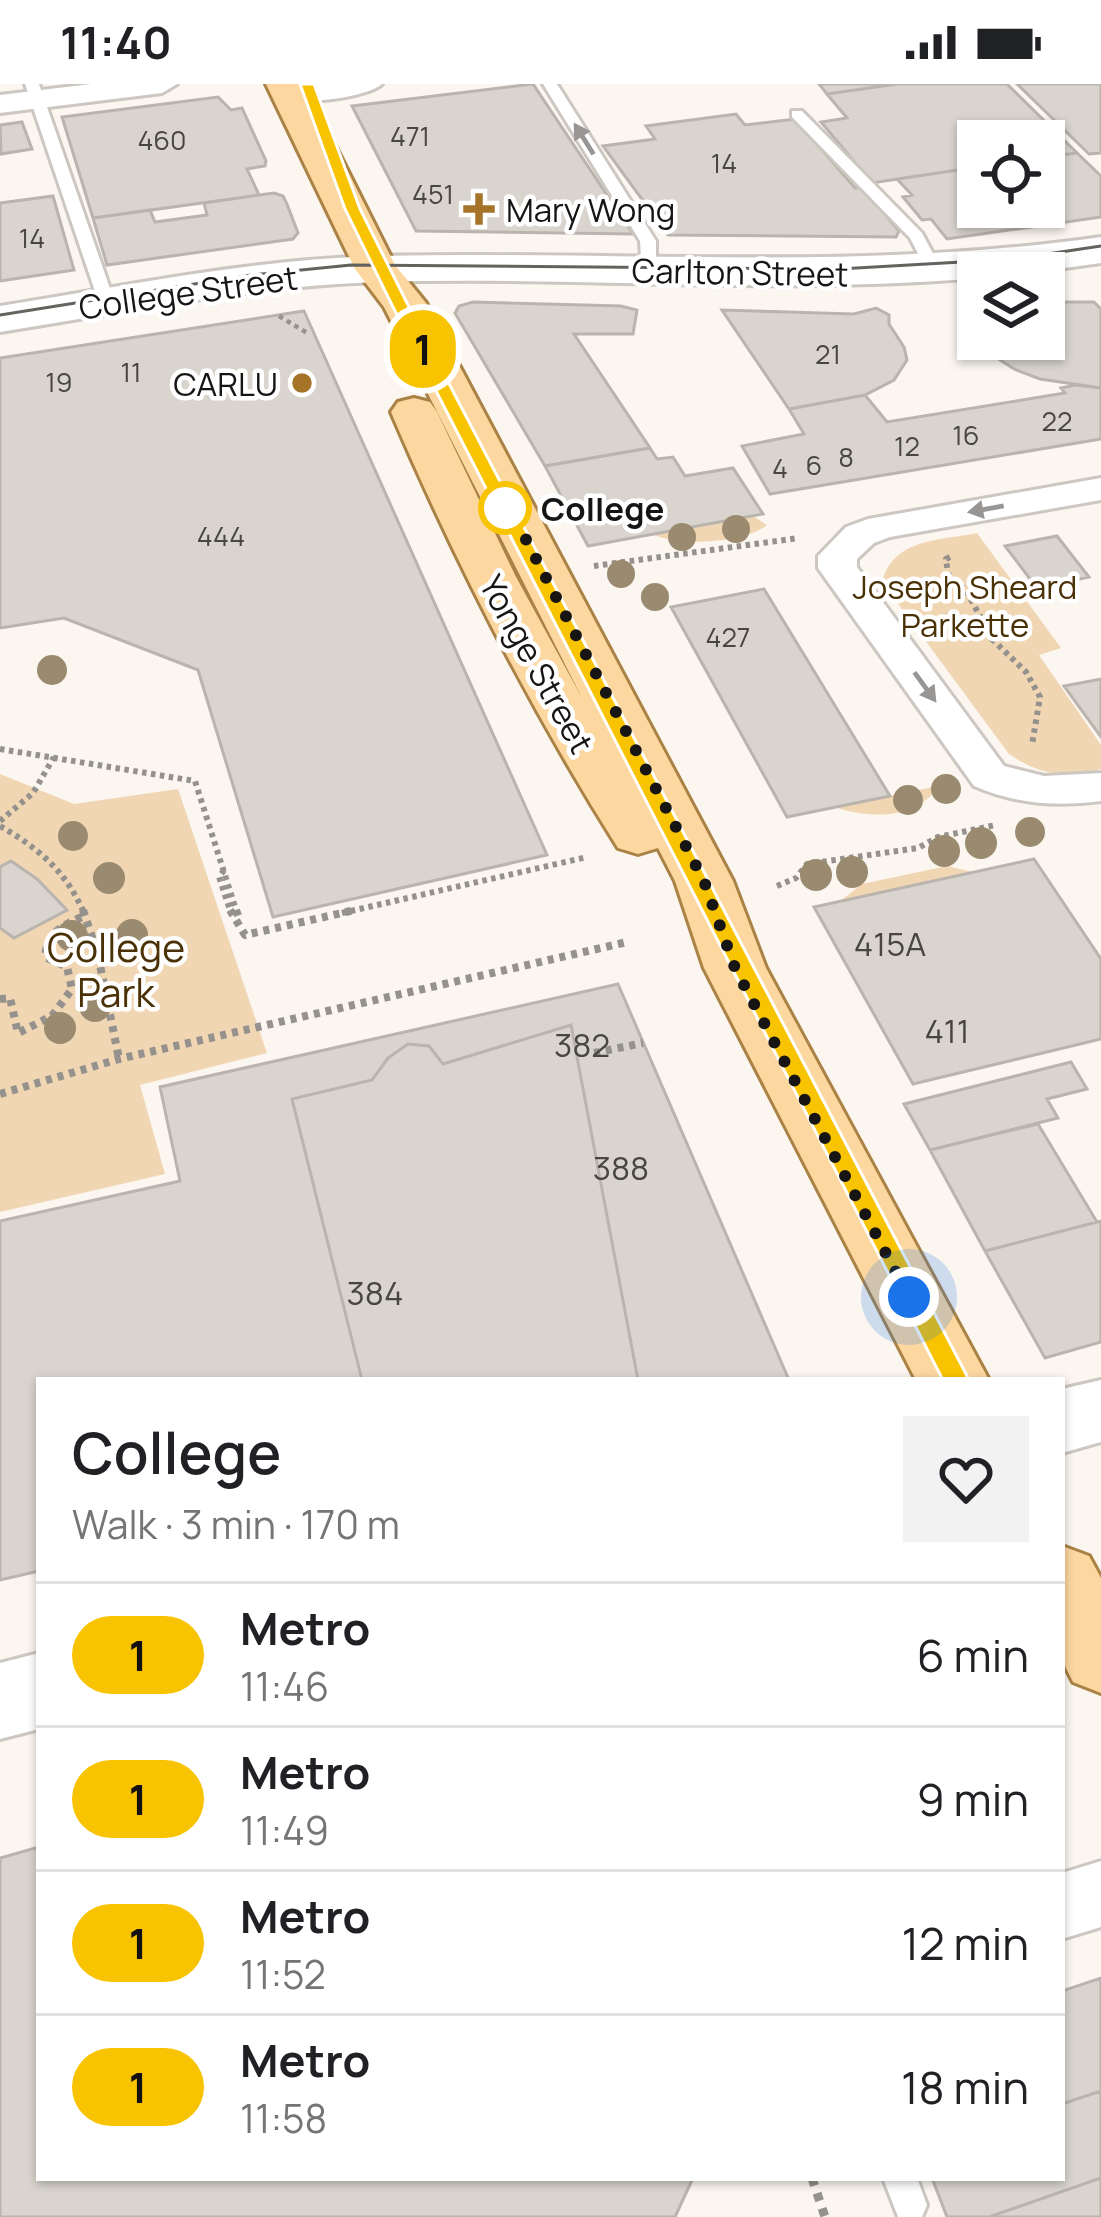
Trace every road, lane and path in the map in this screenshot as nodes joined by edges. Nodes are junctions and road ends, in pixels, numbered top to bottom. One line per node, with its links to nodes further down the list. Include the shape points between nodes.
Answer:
1 (162, 84): 5 (street)
2 (367, 84): 4 (street)
3 (550, 84): 11 (lane, one-way to 3, via 648,241)
4 (287, 89): 9 (main road, Yonge Street)
5 (35, 92): 6 (street); 12 (lane)
6 (0, 104)
7 (797, 114): 10 (lane, via 917,236)
8 (1101, 250): 10 (main road, Carlton Street)
9 (376, 269): 11 (main road, Carlton Street); 12 (main road, College Street); 19 (main road, Yonge Street, via 404,303); 29 (main road, Yonge Street, via 367,305 474,549 580,748)
10 (934, 272): 11 (main road, Carlton Street)
11 (649, 273)
12 (107, 303): 14 (main road, College Street)
13 (274, 313): 15 (path)
14 (0, 319)
15 (309, 334)
16 (1101, 489): 17 (street, one-way to 17, via 882,527)
17 (828, 547): 19 (path, via 780,539); 23 (street, one-way to 23, via 989,776)
18 (958, 553): 23 (path, via 946,559 948,574 1040,697)
19 (545, 577): 29 (main road, Yonge Street, via 704,881)
20 (0, 749): 21 (path)
21 (54, 757): 24 (path, via 33,793); 25 (path, via 195,781 232,917 245,934)
22 (1101, 787): 23 (street)
23 (1016, 788): 26 (path, via 918,848 807,864)
24 (0, 823): 27 (path, via 50,855)
25 (587, 857)
26 (777, 886)
27 (87, 914): 30 (path, via 55,928 45,944 45,958 67,967 72,989 52,1016 18,1034 10,998); 33 (path)
28 (627, 942): 33 (path)
29 (735, 968): 35 (main road, Yonge Street)
30 (0, 999)
31 (644, 1042): 32 (path)
32 (594, 1053)
33 (118, 1059): 34 (path)
34 (1, 1093)
35 (951, 1377)
36 (1101, 1411): 37 (main road)
37 (1065, 1420)
38 (1065, 1587): 39 (main road)
39 (1101, 1656)
40 (36, 1692): 41 (main road)
41 (0, 1701)
42 (1101, 1894): 43 (street)
43 (1065, 1905)
44 (813, 2181): 45 (path)
45 (825, 2217)

